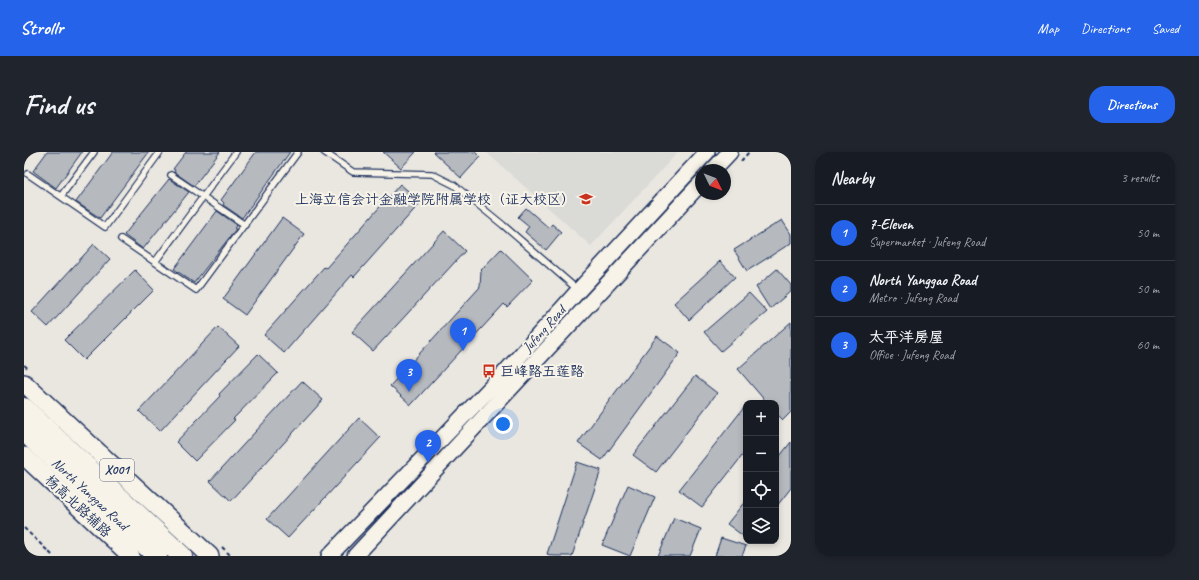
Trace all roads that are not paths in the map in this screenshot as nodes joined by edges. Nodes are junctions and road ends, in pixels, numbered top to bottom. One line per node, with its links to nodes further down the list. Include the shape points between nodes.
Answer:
1 (94, 152): 12 (lane)
2 (160, 152): 12 (lane, via 106,227)
3 (236, 152): 13 (lane)
4 (298, 152): 14 (lane)
5 (324, 152): 17 (lane, via 353,172 432,174 454,185 503,224)
6 (707, 152): 17 (main road, Jufeng Road)
7 (730, 152): 8 (main road)
8 (719, 164)
9 (28, 174): 12 (lane)
10 (171, 175): 13 (lane)
11 (695, 189): 27 (main road, Jufeng Road)
12 (61, 196)
13 (202, 197): 14 (lane); 16 (lane)
14 (245, 225): 16 (lane, via 196,290)
15 (121, 239): 16 (lane)
16 (155, 262)
17 (578, 291): 26 (main road, Jufeng Road, via 500,378)
18 (24, 383): 25 (main road, X001)
19 (24, 408): 24 (highway, North Yanggao Road / X001)
20 (24, 431): 23 (highway, North Yanggao Road / X001)
21 (24, 456): 22 (main road, 杨高北路辅路)
22 (131, 556)
23 (157, 556)
24 (182, 556)
25 (210, 556)
26 (329, 556)
27 (354, 556)

